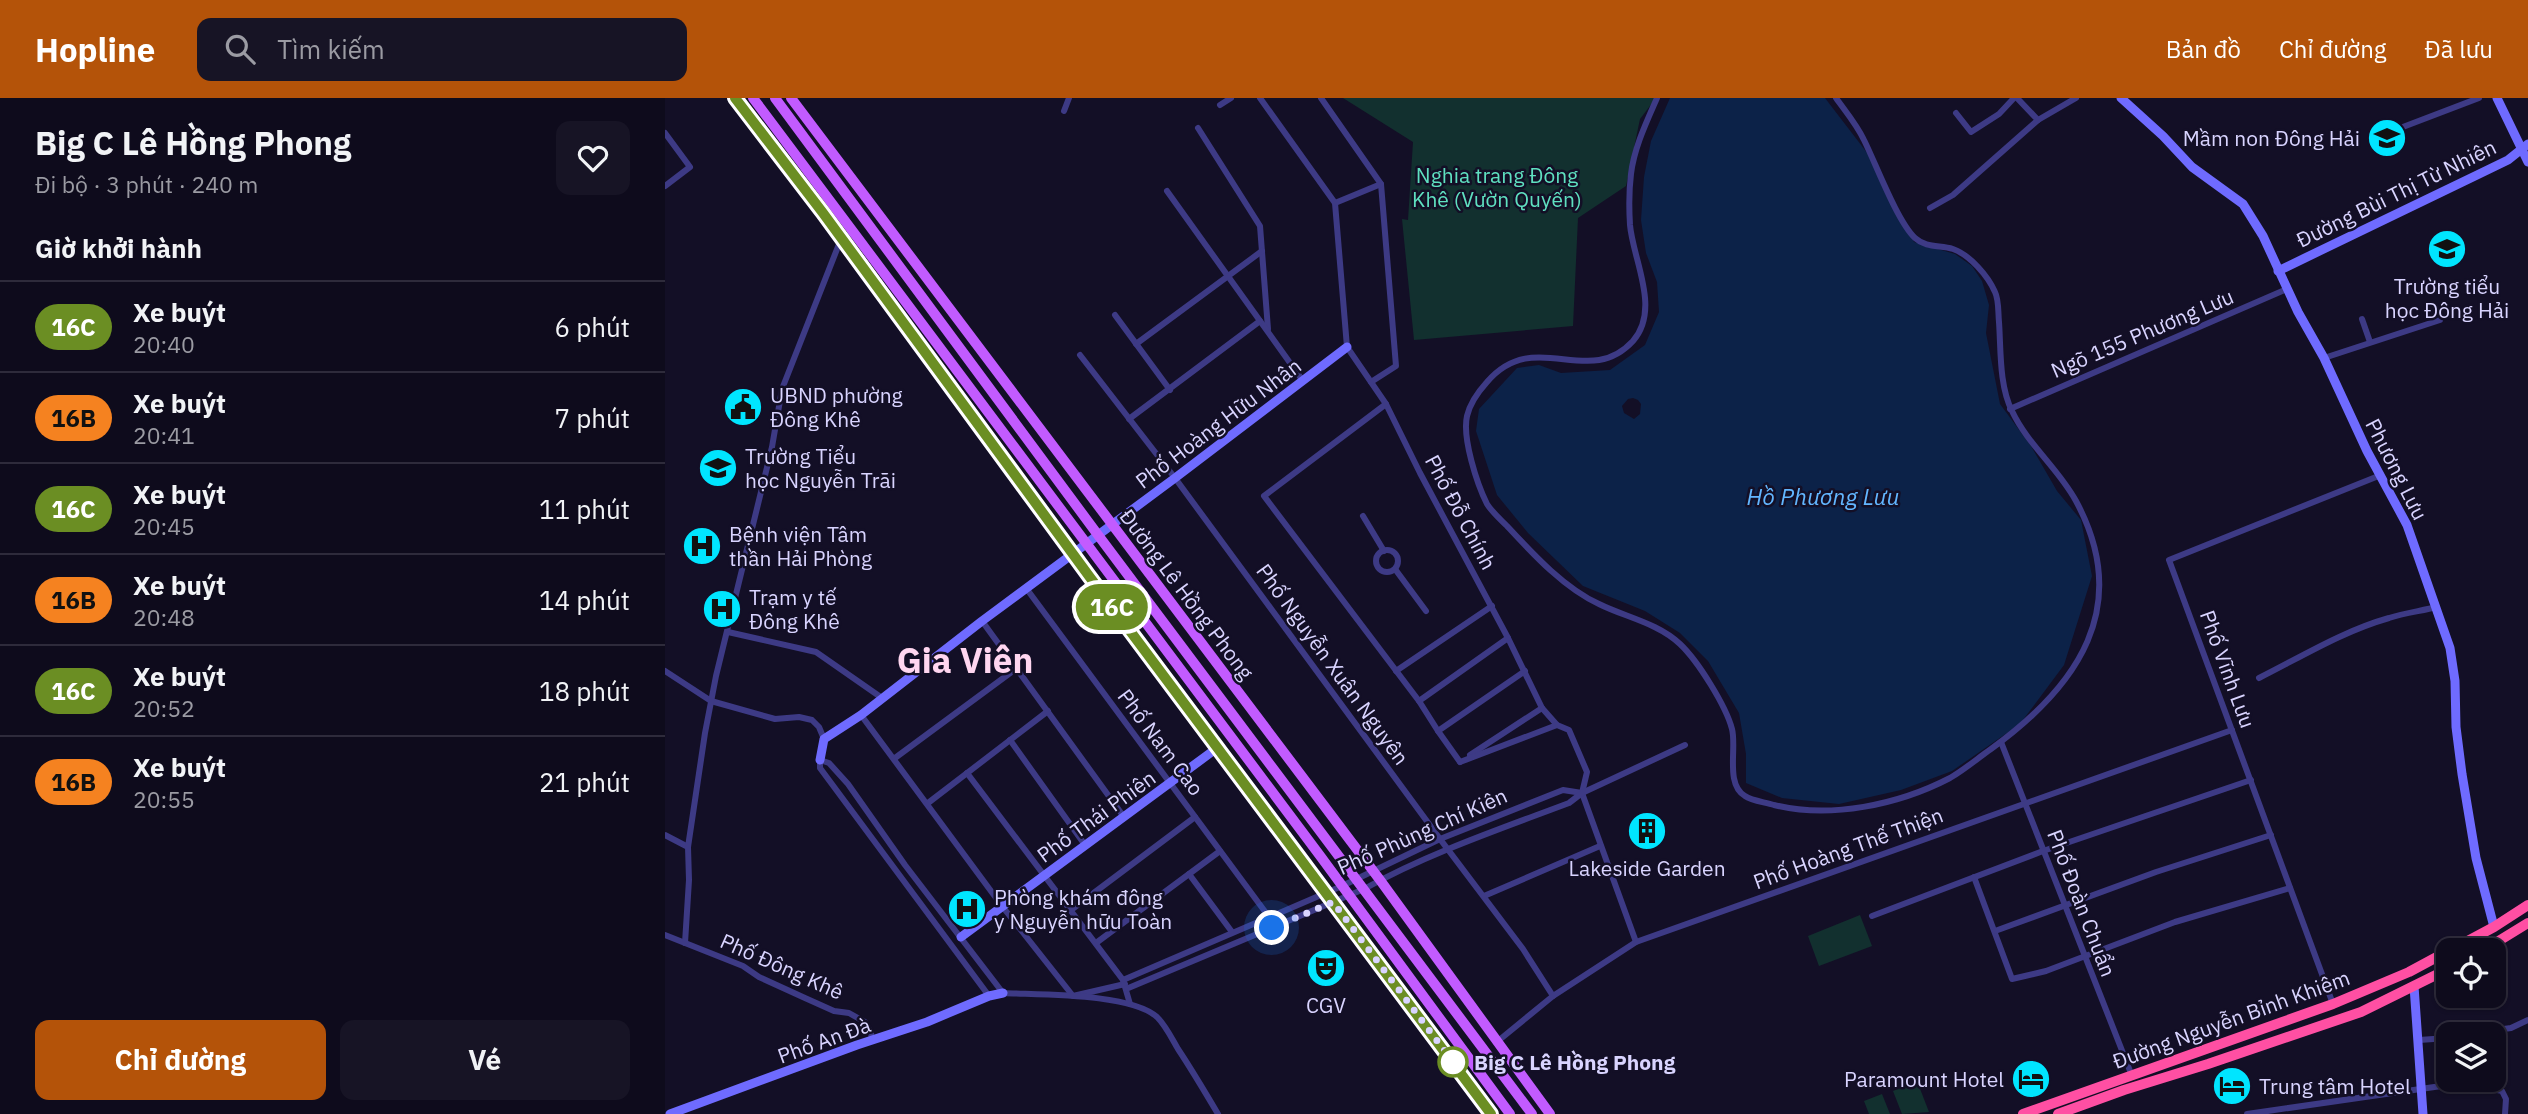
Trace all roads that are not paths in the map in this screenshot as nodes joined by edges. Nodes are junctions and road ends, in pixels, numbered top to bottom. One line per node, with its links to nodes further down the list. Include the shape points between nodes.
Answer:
1 (735, 98): 31 (main road)
2 (753, 98): 30 (main road)
3 (775, 98): 56 (main road, Đường Lê Hồng Phong)
4 (791, 98): 55 (main road, Đường Lê Hồng Phong)
5 (1069, 98): 17 (street)
6 (1231, 98): 16 (street)
7 (1260, 98): 28 (street)
8 (1321, 98): 25 (street)
9 (1657, 98): 84 (street, via 1631,172 1630,226 1644,293 1644,321 1632,342 1602,362 1524,356 1498,369 1476,395 1466,419 1471,463 1489,507 1543,565 1595,603 1640,620 1679,643 1716,691 1733,731 1737,789 1746,798 1792,809 1859,808 1951,777)
10 (1836, 98): 50 (street, via 1861,132 1915,238 1960,253 1995,292)
11 (2015, 98): 18 (street, via 1971,132); 19 (street)
12 (2076, 98): 19 (street)
13 (2121, 98): 33 (street, Phương Lưu, via 2192,167 2243,204)
14 (2479, 98): 21 (street)
15 (2497, 98): 23 (street)
16 (1220, 106)
17 (1064, 111)
18 (1956, 113)
19 (2038, 120): 29 (street, via 1953,195)
20 (1198, 128): 32 (street, via 1260,226)
21 (2395, 130)
22 (665, 133): 26 (street, via 690,167)
23 (2525, 146): 24 (street); 33 (street, Đường Bùi Thị Từ Nhiên, via 2508,160)
24 (2528, 162)
25 (1381, 184): 28 (street); 47 (street, via 1396,366)
26 (665, 186)
27 (1167, 191): 34 (street)
28 (1335, 203): 43 (street, Phố Đỗ Chính)
29 (1930, 208)
30 (854, 231): 31 (street); 57 (main road)
31 (841, 239): 59 (main road); 66 (street, via 782,389)
32 (1262, 251): 34 (street); 40 (street)
33 (2278, 271): 35 (street, Phương Lưu)
34 (1229, 275): 39 (street); 42 (street)
35 (2287, 289): 45 (street, Phương Lưu); 50 (street, Ngõ 155 Phương Lưu)
36 (1115, 315): 42 (street)
37 (2362, 318): 41 (street)
38 (2440, 320): 41 (street)
39 (1261, 321): 40 (street); 48 (street)
40 (1268, 331): 46 (street)
41 (2369, 342): 45 (street)
42 (1136, 344): 48 (street)
43 (1347, 347): 46 (street, Phố Hoàng Hữu Nhân); 47 (street, Phố Đỗ Chính)
44 (1080, 355): 51 (street, Phố Nguyễn Xuân Nguyên)
45 (2324, 358): 52 (street, Phương Lưu)
46 (1304, 381): 53 (street, Phố Hoàng Hữu Nhân)
47 (1371, 382): 49 (street, Phố Đỗ Chính)
48 (1170, 390): 51 (street)
49 (1387, 404): 62 (street, Phố Đỗ Chính); 70 (street, via 1264,496)
50 (2011, 409): 84 (street, via 2079,507 2094,544 2100,589 2094,623 2068,678)
51 (1129, 419): 53 (street, Phố Nguyễn Xuân Nguyên)
52 (2381, 475): 63 (street, Phương Lưu, via 2407,525); 80 (street, Phố Vĩnh Lưu, via 2169,560)
53 (1175, 478): 55 (street, Phố Hoàng Hữu Nhân); 100 (street, Phố Nguyễn Xuân Nguyên)
54 (1363, 516): 58 (street)
55 (1111, 525): 56 (street, Phố Hoàng Hữu Nhân); 107 (main road, Đường Lê Hồng Phong)
56 (1098, 535): 57 (street, Phố Hoàng Hữu Nhân); 111 (main road, Đường Lê Hồng Phong)
57 (1086, 545): 59 (street, Phố Hoàng Hữu Nhân); 113 (main road)
58 (1384, 551): 60 (street, via 1396,556); 60 (street, via 1377,559 1379,568)
59 (1073, 555): 61 (street, Phố Hoàng Hữu Nhân); 86 (main road)
60 (1395, 569): 64 (street)
61 (1025, 588): 65 (street, Phố Hoàng Hữu Nhân); 92 (street, Phố Nam Cao)
62 (1492, 607): 67 (street, Phố Đỗ Chính); 70 (street)
63 (2437, 607): 72 (street, via 2359,629); 127 (street, Phương Lưu, via 2450,648 2456,727 2476,858)
64 (1426, 611)
65 (982, 621): 68 (street); 73 (street, Phố Hoàng Hữu Nhân)
66 (728, 632): 73 (street, via 816,652); 74 (street)
67 (1508, 638): 71 (street, Phố Đỗ Chính); 75 (street)
68 (1017, 668): 77 (street); 87 (street)
69 (665, 671): 74 (street)
70 (1396, 671): 75 (street)
71 (1525, 671): 76 (street, Phố Đỗ Chính); 81 (street)
72 (2259, 678)
73 (882, 698): 78 (street, Phố Hoàng Hữu Nhân)
74 (711, 701): 82 (street, via 775,719 812,720); 103 (street)
75 (1419, 701): 81 (street)
76 (1542, 708): 79 (street, Phố Đỗ Chính); 89 (street)
77 (1048, 711): 83 (street); 96 (street)
78 (861, 715): 82 (street, Phố Hoàng Hữu Nhân); 87 (street)
79 (1557, 725): 89 (street); 93 (street, Phố Đỗ Chính, via 1569,730 1587,772)
80 (2232, 730): 91 (street, Phố Vĩnh Lưu); 94 (street, Phố Hoàng Thế Thiện)
81 (1438, 731): 89 (street)
82 (824, 739): 88 (street)
83 (1010, 740): 90 (street); 101 (street)
84 (2001, 742): 94 (street, Phố Đoàn Chuẩn)
85 (1685, 745): 93 (street, Phố Phùng Chí Kiên)
86 (1217, 748): 92 (street, Phố Thái Phiên); 116 (main road)
87 (895, 758): 95 (street)
88 (820, 760): 131 (street, via 829,763 848,784); 144 (street, via 820,768)
89 (1460, 762)
90 (967, 773): 95 (street); 109 (street)
91 (2251, 780): 99 (street, Phố Vĩnh Lưu); 106 (street)
92 (1170, 783): 96 (street, Phố Thái Phiên); 97 (street, Phố Nam Cao)
93 (1582, 793): 100 (street, Phố Phùng Chí Kiên, via 1563,790); 102 (street, Phố Đỗ Chính); 104 (street, Phố Phùng Chí Kiên, via 1569,803)
94 (2024, 802): 106 (street, Phố Đoàn Chuẩn); 135 (street, Phố Hoàng Thế Thiện)
95 (928, 803): 121 (street)
96 (1124, 817): 101 (street, Phố Thái Phiên)
97 (1195, 817): 105 (street, Phố Nam Cao); 123 (street)
98 (665, 835): 103 (street)
99 (2271, 835): 114 (street, Phố Vĩnh Lưu); 122 (street)
100 (1440, 839): 104 (street, Phố Nguyễn Xuân Nguyên); 107 (street, Phố Phùng Chí Kiên)
101 (1085, 845): 109 (street, Phố Thái Phiên)
102 (1600, 846): 118 (street); 135 (street, Phố Đỗ Chính)
103 (688, 847): 136 (street)
104 (1449, 849): 112 (street, Phố Phùng Chí Kiên); 118 (street, Phố Nguyễn Xuân Nguyên)
105 (1220, 851): 108 (street); 125 (street, Phố Nam Cao)
106 (2043, 851): 110 (street); 122 (street, Phố Đoàn Chuẩn)
107 (1372, 871): 111 (street, Phố Phùng Chí Kiên); 112 (main road, Đường Lê Hồng Phong)
108 (1189, 874): 128 (street); 137 (street)
109 (1044, 876): 121 (street, Phố Thái Phiên); 123 (street)
110 (1974, 877): 124 (street); 129 (street)
111 (1356, 879): 113 (street, Phố Phùng Chí Kiên); 115 (main road, Đường Lê Hồng Phong)
112 (1380, 880): 115 (street, Phố Phùng Chí Kiên); 154 (main road, Đường Lê Hồng Phong)
113 (1342, 886): 116 (street, Phố Phùng Chí Kiên); 117 (main road)
114 (2290, 888): 138 (street, via 2175,922); 147 (street, Phố Vĩnh Lưu)
115 (1364, 889): 117 (street, Phố Phùng Chí Kiên); 161 (main road, Đường Lê Hồng Phong)
116 (1326, 892): 119 (main road); 125 (street, Phố Phùng Chí Kiên)
117 (1349, 895): 119 (street, Phố Phùng Chí Kiên); 160 (main road)
118 (1484, 896): 146 (street, Phố Nguyễn Xuân Nguyên)
119 (1333, 902): 134 (street, Phố Phùng Chí Kiên); 159 (main road)
120 (2528, 905): 127 (highway, Đường Nguyễn Bỉnh Khiêm)
121 (1002, 906): 131 (street, Phố Thái Phiên); 145 (street)
122 (2065, 907): 129 (street); 138 (street, Phố Đoàn Chuẩn)
123 (1071, 910): 137 (street)
124 (1872, 915)
125 (1269, 917): 128 (street, Phố Phùng Chí Kiên)
126 (2528, 923): 133 (highway)
127 (2494, 927): 132 (highway, Đường Nguyễn Bỉnh Khiêm)
128 (1236, 931): 134 (street); 141 (street, Phố Phùng Chí Kiên)
129 (1995, 931): 138 (street, via 2012,979)
130 (665, 935): 136 (street, Phố Đông Khê)
131 (961, 937): 143 (street)
132 (2473, 938)
133 (2504, 938)
134 (1246, 939): 141 (street, Phố Phùng Chí Kiên)
135 (1636, 942): 146 (street, Phố Hoàng Thế Thiện)
136 (685, 943): 153 (street, Phố Đông Khê, via 834,1011 849,1013 865,1022)
137 (1096, 943): 141 (street)
138 (2085, 957): 155 (street, Phố Đoàn Chuẩn)
139 (2436, 958): 147 (highway, Đường Nguyễn Bỉnh Khiêm)
140 (2436, 975): 142 (highway)
141 (1125, 984): 145 (street); 148 (street)
142 (2414, 986): 152 (street); 164 (highway, via 2361,1012)
143 (1003, 993): 144 (street, Phố An Đà); 145 (street)
144 (989, 996): 153 (street, Phố An Đà)
145 (1073, 996): 148 (street)
146 (1553, 996): 154 (street, Phố Hoàng Thế Thiện)
147 (2333, 1003): 155 (highway, Đường Nguyễn Bỉnh Khiêm)
148 (1130, 1004): 158 (street, via 1157,1018)
149 (2528, 1020): 150 (street)
150 (2506, 1029)
151 (2436, 1039): 152 (street)
152 (2419, 1040): 156 (street)
153 (872, 1041): 157 (street, Phố An Đà)
154 (1498, 1041): 162 (main road, Đường Lê Hồng Phong)
155 (2132, 1076): 163 (highway, Đường Nguyễn Bỉnh Khiêm)
156 (2422, 1088): 165 (street); 166 (street); 167 (street, via 2476,1081 2502,1091)
157 (670, 1114)
158 (1218, 1114)
159 (1492, 1114)
160 (1510, 1114)
161 (1532, 1114)
162 (1551, 1114)
163 (2023, 1114)
164 (2058, 1114)
165 (2246, 1114)
166 (2423, 1114)
167 (2505, 1114)

